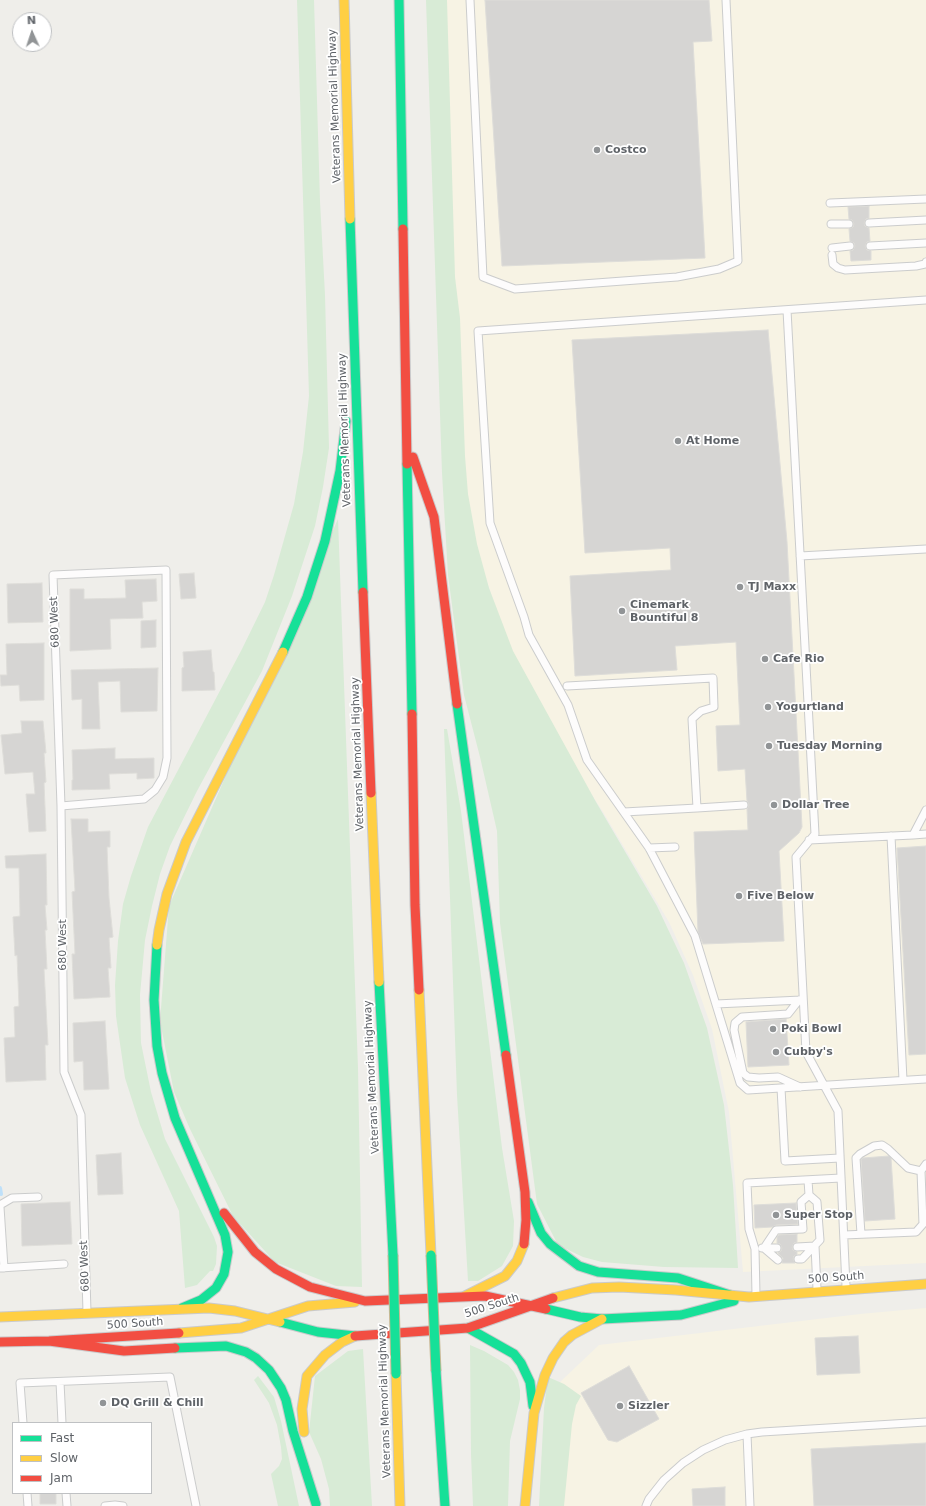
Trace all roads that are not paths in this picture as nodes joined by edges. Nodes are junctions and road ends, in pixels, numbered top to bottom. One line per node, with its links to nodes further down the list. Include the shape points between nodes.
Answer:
1 (344, 0): 15 (main road, Veterans Memorial Highway)
2 (399, 0): 18 (main road)
3 (470, 0): 4 (lane, via 483,277 515,289 677,277 719,269 738,261)
4 (726, 0)
5 (926, 199): 6 (lane)
6 (830, 203)
7 (926, 220): 8 (lane)
8 (869, 223)
9 (831, 224): 10 (lane)
10 (849, 224)
11 (926, 243): 13 (lane)
12 (850, 246): 14 (lane, via 832,252 833,264 838,268 845,270 916,266)
13 (870, 246)
14 (926, 262)
15 (352, 298): 42 (main road, via 344,438 325,541 307,597 284,651 186,842 167,894 159,930 154,981 157,1046 173,1111); 92 (main road, Veterans Memorial Highway, bridge, via 375,903 393,1255)
16 (926, 300): 17 (lane)
17 (787, 310): 20 (lane); 26 (lane, via 478,331 490,523 529,635 568,705 587,760)
18 (407, 439): 46 (main road, via 434,517 460,737); 93 (main road, bridge, via 415,905 436,1371)
19 (926, 548): 20 (lane)
20 (800, 556): 30 (lane, via 815,834)
21 (567, 686): 24 (lane, via 713,678 714,707 701,711 692,719)
22 (744, 805): 24 (lane)
23 (62, 806): 23 (lane, 680 West, via 144,799 155,790 163,777 167,758 166,570 53,575); 70 (lane, 680 West, via 64,1072 81,1115)
24 (697, 808): 26 (lane)
25 (926, 810): 28 (lane)
26 (624, 812): 32 (lane)
27 (926, 834): 28 (lane)
28 (913, 835): 29 (lane)
29 (891, 836): 30 (lane); 36 (lane)
30 (809, 840): 33 (lane, via 796,857)
31 (675, 847): 32 (lane)
32 (649, 848): 34 (lane, via 695,936)
33 (801, 1000): 34 (lane); 37 (lane, via 806,1052); 38 (lane, via 788,1014 742,1017 735,1023 734,1030 743,1073 748,1077 778,1077)
34 (716, 1004): 39 (lane, via 740,1083 748,1090)
35 (926, 1079): 36 (lane)
36 (903, 1080): 37 (lane)
37 (823, 1085): 38 (lane); 40 (lane, via 838,1111)
38 (800, 1087): 39 (lane)
39 (781, 1088): 40 (lane, via 785,1161)
40 (840, 1158): 44 (lane)
41 (926, 1164): 43 (lane)
42 (197, 1167): 67 (main road, via 236,1231 265,1261 310,1287); 69 (main road, via 225,1234 227,1260 224,1274 216,1288 201,1300)
43 (921, 1171): 50 (lane, via 923,1224 916,1232); 50 (lane, via 908,1168 882,1145 874,1146 856,1158)
44 (841, 1178): 45 (lane); 51 (lane)
45 (808, 1180): 47 (lane); 56 (lane, via 747,1183 749,1229)
46 (525, 1192): 64 (main road, via 524,1243 517,1261 505,1276); 65 (main road, via 541,1232 555,1249 579,1266 598,1272 678,1278)
47 (809, 1195): 52 (lane, via 818,1202 820,1240); 54 (lane, via 801,1202 803,1229 776,1230)
48 (38, 1196): 49 (lane, via 12,1198)
49 (0, 1206): 60 (lane)
50 (861, 1234): 51 (lane)
51 (844, 1235): 62 (lane)
52 (815, 1246): 53 (lane); 57 (lane, via 802,1259); 63 (lane)
53 (797, 1247)
54 (764, 1248): 55 (lane); 56 (lane); 58 (lane)
55 (778, 1248)
56 (755, 1249): 66 (lane)
57 (798, 1259)
58 (778, 1260)
59 (64, 1264): 60 (lane)
60 (2, 1268)
61 (926, 1284): 62 (main road, 500 South)
62 (846, 1289): 63 (main road, 500 South)
63 (818, 1291): 66 (main road, 500 South)
64 (465, 1296): 67 (main road, 500 South); 68 (main road, 500 South, via 485,1296)
65 (736, 1296): 66 (main road, 500 South); 68 (main road, 500 South, via 676,1290 603,1288 569,1292)
66 (753, 1297): 73 (main road, 500 South, via 681,1315)
67 (365, 1301): 72 (main road, 500 South, via 308,1306)
68 (531, 1306): 73 (main road, 500 South); 74 (main road, 500 South)
69 (182, 1308): 70 (main road, 500 South); 72 (main road, 500 South, via 221,1309)
70 (87, 1313): 71 (main road, 500 South)
71 (0, 1317)
72 (271, 1319): 75 (main road, 500 South, via 318,1332); 76 (main road, 500 South, via 228,1330)
73 (602, 1319): 79 (main road, via 572,1335 560,1346 545,1375)
74 (468, 1328): 75 (main road, 500 South); 79 (main road, via 503,1346 522,1363 530,1382)
75 (355, 1336): 86 (main road, via 325,1355 308,1376 304,1386 302,1422)
76 (49, 1341): 77 (main road, 500 South); 86 (main road, via 124,1351 226,1346 256,1358 269,1370 286,1400)
77 (0, 1342)
78 (60, 1382): 80 (lane, via 20,1383); 81 (lane); 91 (lane, via 170,1377)
79 (534, 1413): 94 (main road)
80 (23, 1422)
81 (62, 1422)
82 (926, 1422): 83 (lane)
83 (748, 1434): 95 (lane, via 725,1440 683,1463 664,1480); 96 (lane)
84 (27, 1494): 87 (lane)
85 (66, 1494): 88 (lane)
86 (316, 1505)
87 (28, 1506)
88 (67, 1506)
89 (105, 1506): 90 (lane)
90 (123, 1506)
91 (196, 1506)
92 (400, 1506)
93 (445, 1506)
94 (525, 1506)
95 (646, 1506)
96 (750, 1506)

